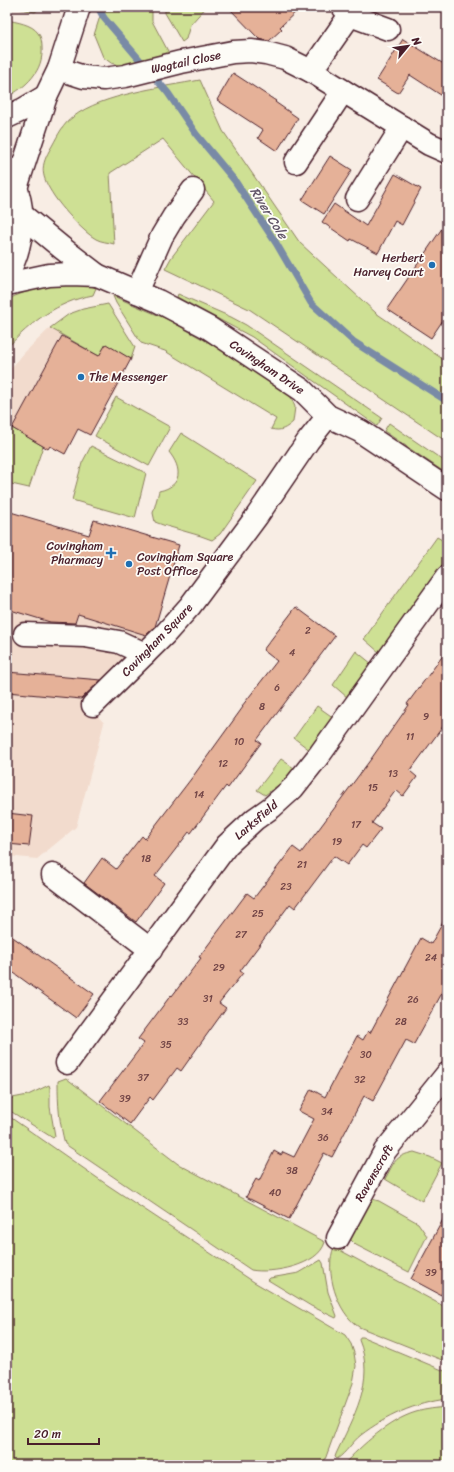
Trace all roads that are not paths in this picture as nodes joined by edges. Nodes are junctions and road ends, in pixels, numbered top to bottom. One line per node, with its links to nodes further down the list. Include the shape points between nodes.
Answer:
1 (79, 7): 4 (street)
2 (347, 11): 3 (street); 5 (street)
3 (388, 29)
4 (60, 69): 5 (street, Wagtail Close, via 84,78 104,79 233,52 251,51 285,58); 7 (street)
5 (311, 71): 6 (street, Wagtail Close)
6 (343, 91): 9 (street, Wagtail Close); 11 (street)
7 (46, 96): 8 (street); 13 (street)
8 (7, 117)
9 (402, 127): 10 (street, Wagtail Close); 15 (street)
10 (444, 144)
11 (296, 162)
12 (7, 168): 13 (street)
13 (16, 188): 16 (street)
14 (193, 190): 20 (street, via 162,236)
15 (357, 199)
16 (22, 215): 17 (street, via 17,255); 18 (street, Covingham Drive)
17 (7, 274)
18 (97, 275): 19 (street, Covingham Drive, via 54,274); 20 (street, Covingham Drive)
19 (7, 284)
20 (137, 292): 21 (street, Covingham Drive, via 175,309 222,336 302,390)
21 (328, 416): 22 (street, Covingham Drive, via 360,431); 25 (street, Covingham Square, via 212,578)
22 (447, 489)
23 (447, 577): 28 (street, Larksfield, via 293,788 227,845)
24 (25, 634): 25 (street, via 85,636 119,642)
25 (146, 654): 26 (street, Covingham Square)
26 (93, 705)
27 (53, 875): 28 (street)
28 (151, 950): 29 (street, Larksfield)
29 (67, 1063)
30 (447, 1074): 31 (street, Ravenscroft, via 385,1151)
31 (338, 1238)

